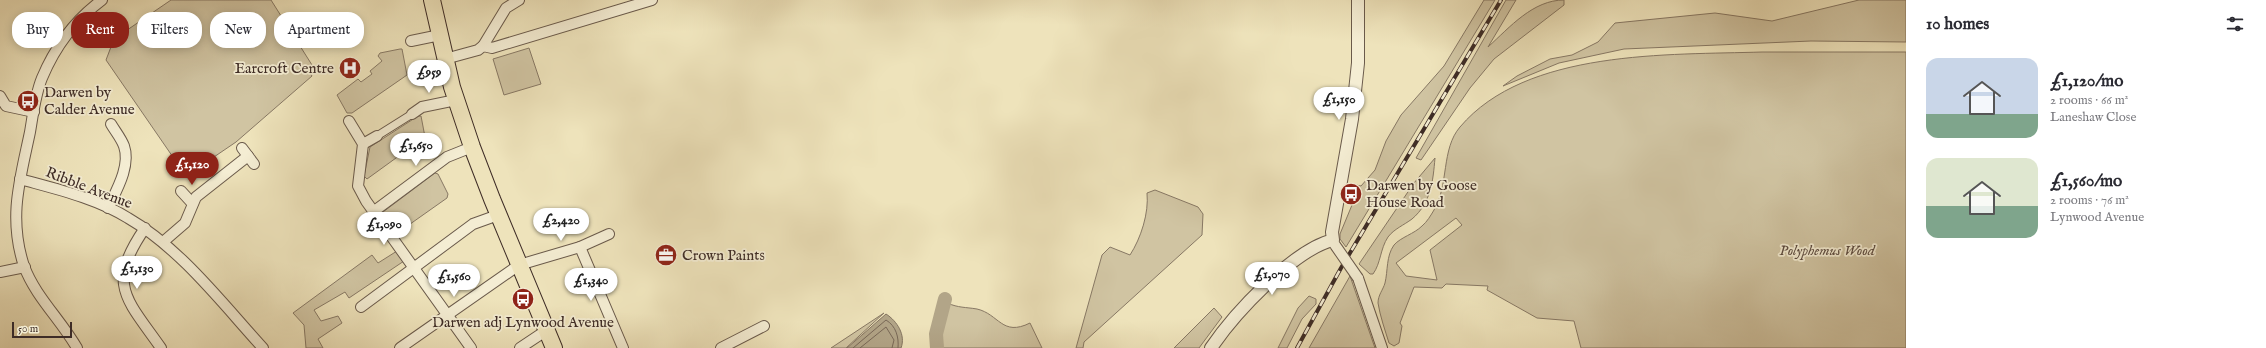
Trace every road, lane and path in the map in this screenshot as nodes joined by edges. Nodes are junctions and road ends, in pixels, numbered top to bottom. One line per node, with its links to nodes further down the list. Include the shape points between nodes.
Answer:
1 (102, 0): 12 (street, via 75,24 52,58 41,80)
2 (432, 0): 6 (highway)
3 (652, 0): 8 (street, via 492,48)
4 (1358, 0): 29 (street, via 1357,70 1352,119 1332,232)
5 (513, 1): 8 (street)
6 (440, 35): 7 (street); 9 (highway)
7 (410, 41)
8 (483, 46): 9 (street, via 478,50)
9 (445, 59): 11 (highway)
10 (0, 96): 12 (street, via 6,106)
11 (456, 100): 13 (street, via 422,107); 18 (highway)
12 (34, 112): 20 (street)
13 (412, 114): 16 (street)
14 (349, 121): 17 (street)
15 (111, 124): 23 (street, via 124,146 125,160 118,187)
16 (376, 136): 17 (street)
17 (363, 144): 24 (street, via 358,186)
18 (472, 147): 24 (street, via 447,158); 25 (highway)
19 (248, 156): 22 (street, via 196,197)
20 (20, 179): 23 (street, Ribble Avenue, via 61,190); 32 (street, via 15,205 16,230)
21 (181, 191): 22 (street)
22 (192, 203): 28 (street, via 185,222)
23 (108, 208): 26 (street, Ribble Avenue)
24 (373, 212): 33 (street)
25 (498, 214): 31 (highway); 33 (street, via 473,224)
26 (145, 228): 28 (street, Ribble Avenue); 40 (street, via 126,259 123,284 129,303)
27 (609, 234): 30 (street)
28 (163, 242): 41 (street, Ribble Avenue)
29 (1334, 243): 48 (street, via 1322,244 1299,258 1256,294); 49 (street, bridge, via 1358,278)
30 (580, 247): 31 (street); 46 (street)
31 (520, 266): 36 (street); 38 (highway)
32 (25, 267): 34 (street); 39 (street)
33 (414, 268): 35 (street); 36 (street)
34 (0, 272)
35 (360, 307)
36 (449, 315): 42 (street); 43 (street)
37 (764, 326): 47 (street)
38 (546, 330): 44 (street); 45 (highway)
39 (76, 348)
40 (162, 348)
41 (262, 348)
42 (400, 348)
43 (471, 348)
44 (520, 348)
45 (554, 348)
46 (623, 348)
47 (721, 348)
48 (1211, 348)
49 (1382, 348)

